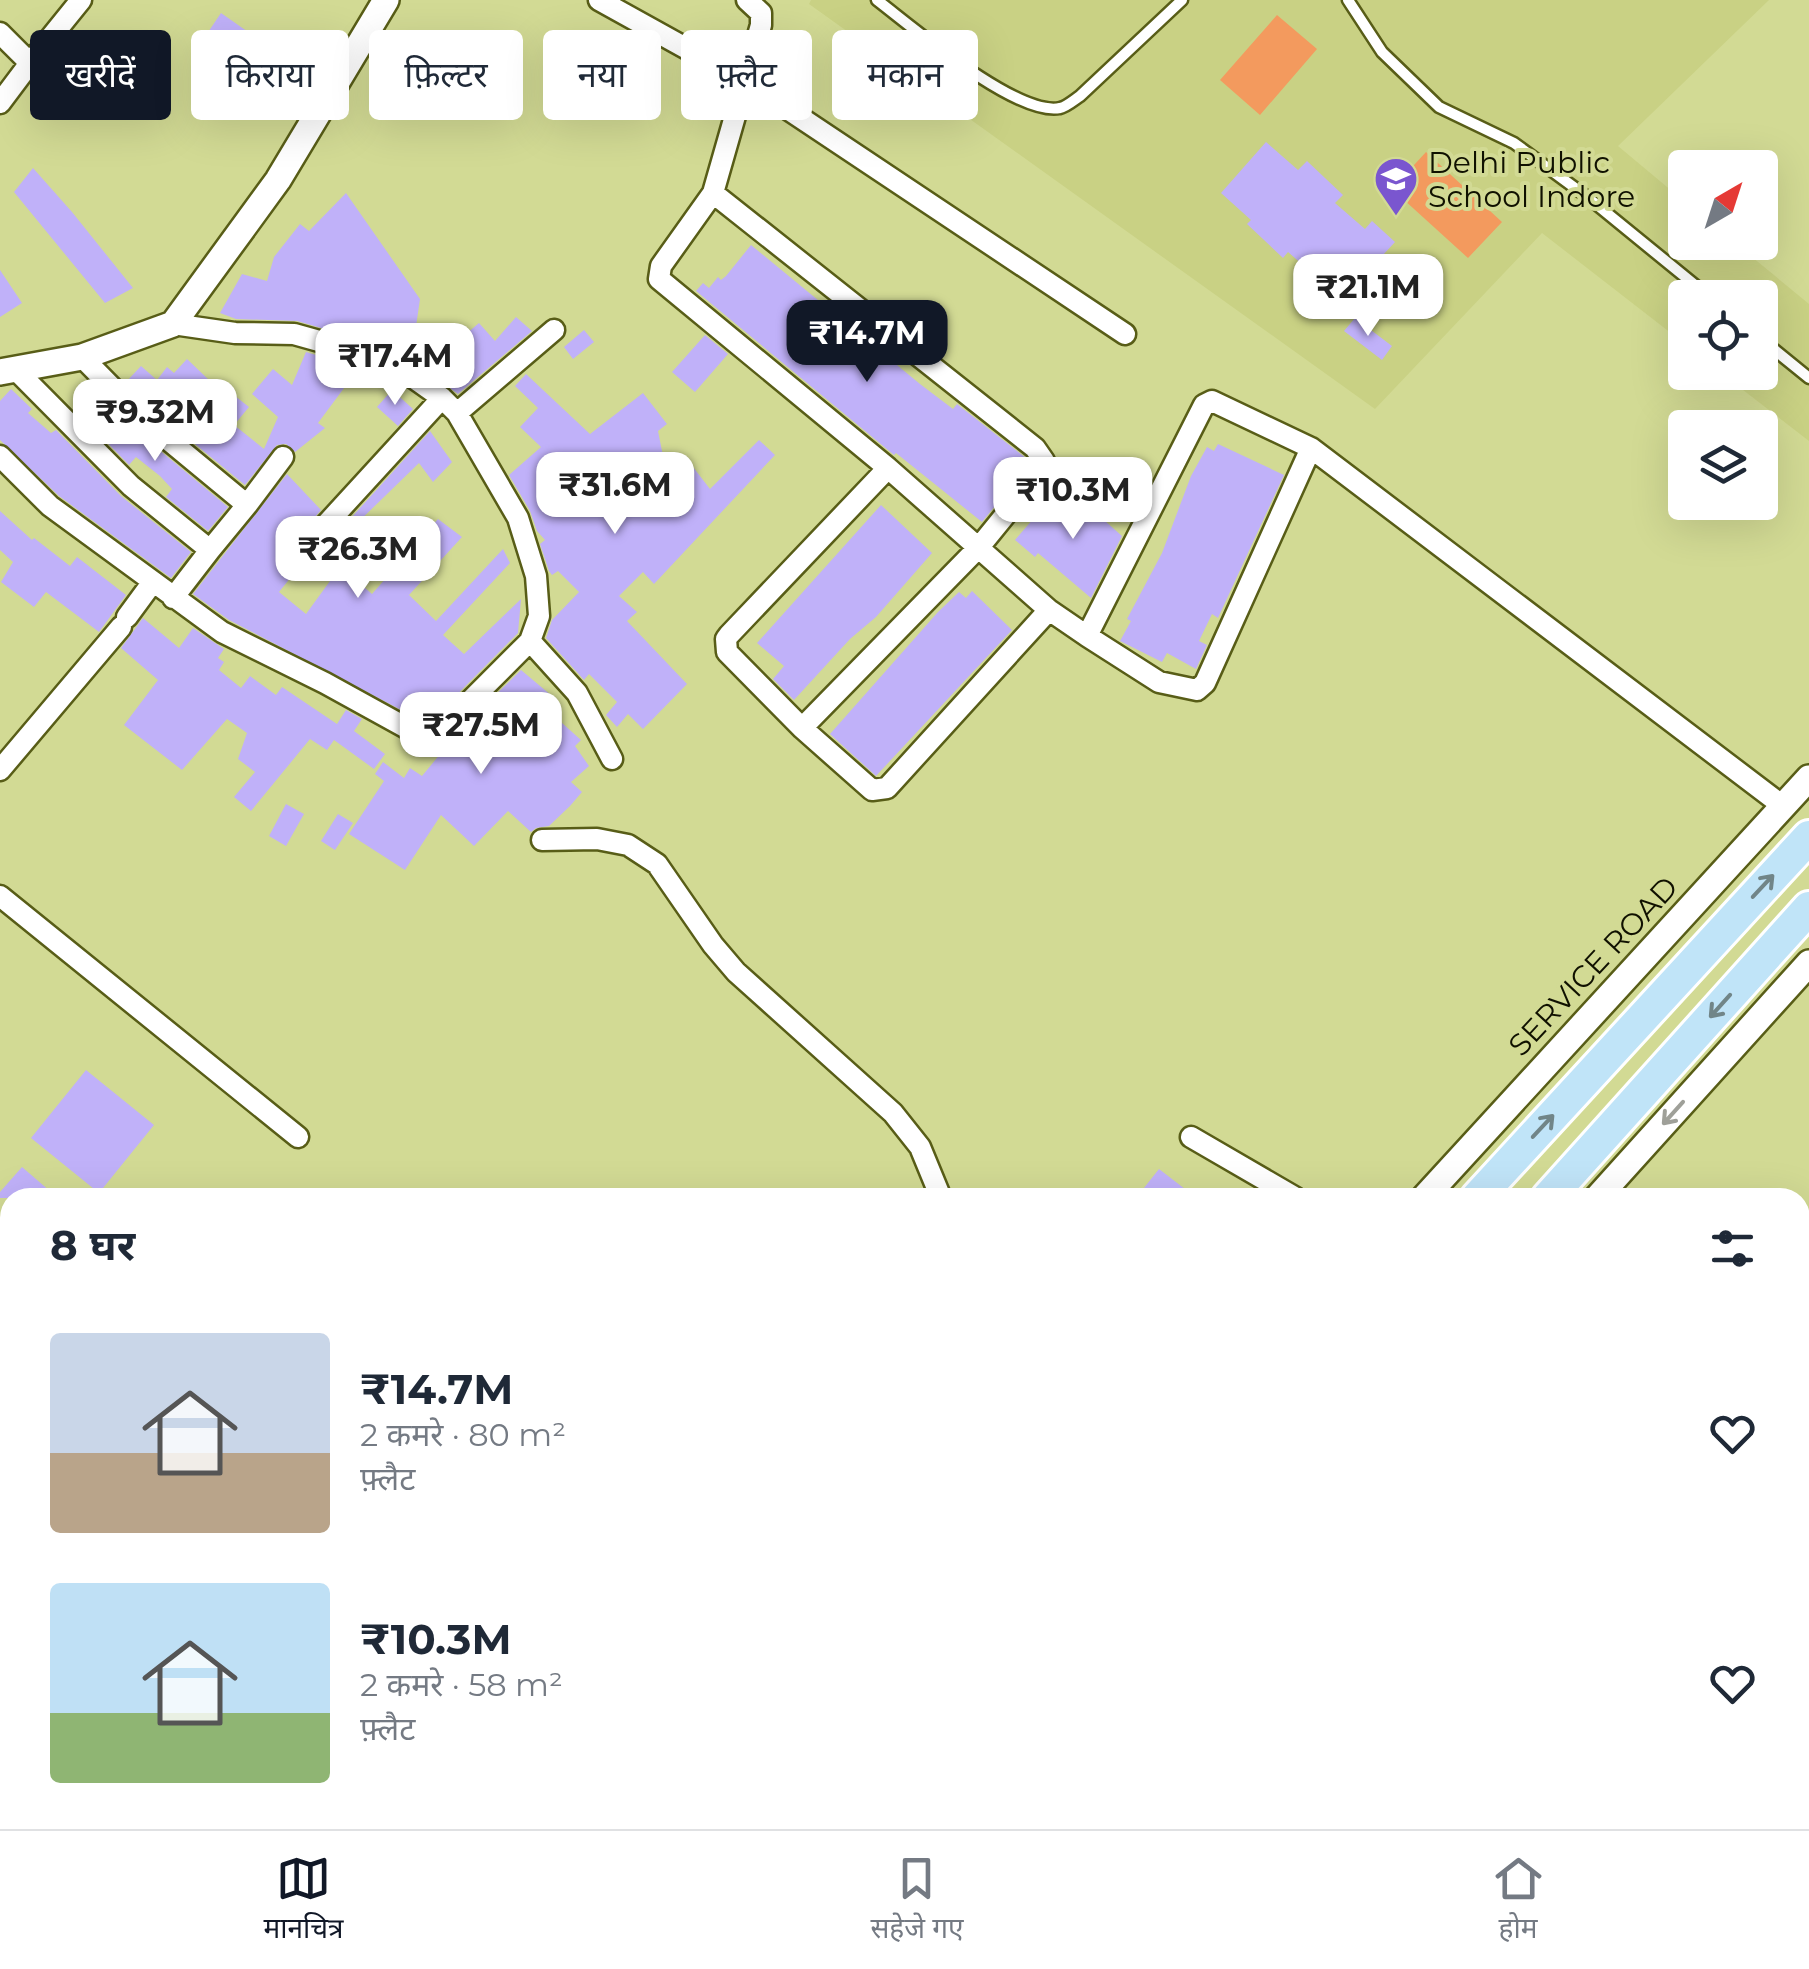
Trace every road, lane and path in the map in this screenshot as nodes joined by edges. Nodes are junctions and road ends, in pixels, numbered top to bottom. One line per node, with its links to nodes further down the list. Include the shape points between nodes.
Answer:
1 (81, 0): 8 (street)
2 (386, 0): 18 (street, via 278,180)
3 (599, 0): 11 (street)
4 (747, 0): 9 (street, via 761,13)
5 (877, 0): 6 (lane, via 960,65 1044,108 1060,108 1080,96)
6 (1182, 0)
7 (1348, 0): 17 (lane, via 1382,52 1439,107 1514,143)
8 (57, 30)
9 (760, 30)
10 (0, 33): 12 (street)
11 (681, 45)
12 (30, 64): 13 (street)
13 (0, 104)
14 (735, 120): 16 (street)
15 (804, 120): 20 (street)
16 (713, 193): 29 (street, via 658,278); 32 (street, via 1041,454 1041,470)
17 (1689, 280)
18 (173, 324): 22 (street); 25 (street, via 322,342 394,364)
19 (554, 330): 25 (street)
20 (1125, 334)
21 (1778, 353): 24 (lane)
22 (82, 357): 23 (street); 30 (street, via 143,419)
23 (7, 371): 33 (street)
24 (1809, 378)
25 (450, 406): 31 (street); 38 (street, via 518,518 536,576 539,616)
26 (1311, 448): 37 (street, via 1216,402 1204,405); 37 (street, via 1197,690 1158,682); 43 (street)
27 (0, 456): 34 (street, via 50,506)
28 (282, 457): 30 (street)
29 (888, 468): 32 (street); 39 (street, via 726,639 727,652)
30 (247, 505): 33 (street)
31 (310, 542)
32 (980, 546): 36 (street); 39 (street)
33 (210, 550): 35 (street)
34 (152, 583): 35 (street); 41 (street)
35 (173, 598): 38 (street, via 222,632 423,737 439,732)
36 (1050, 610): 37 (street); 39 (street, via 882,791 872,790)
37 (1087, 636)
38 (530, 641): 40 (street, via 577,694)
39 (802, 728)
40 (612, 759)
41 (0, 770)
42 (1809, 778): 43 (street, SERVICE ROAD)
43 (1783, 806): 53 (street, SERVICE ROAD)
44 (1809, 837): 54 (highway, one-way to 44)
45 (542, 840): 51 (street, via 628,846 657,864 736,972 894,1113 920,1148)
46 (0, 896): 49 (street)
47 (1809, 908): 55 (highway, one-way to 55)
48 (1809, 963): 56 (street, one-way to 56)
49 (298, 1137)
50 (1191, 1137): 52 (street)
51 (937, 1188)
52 (1279, 1188)
53 (1433, 1188)
54 (1486, 1188)
55 (1557, 1188)
56 (1606, 1188)

